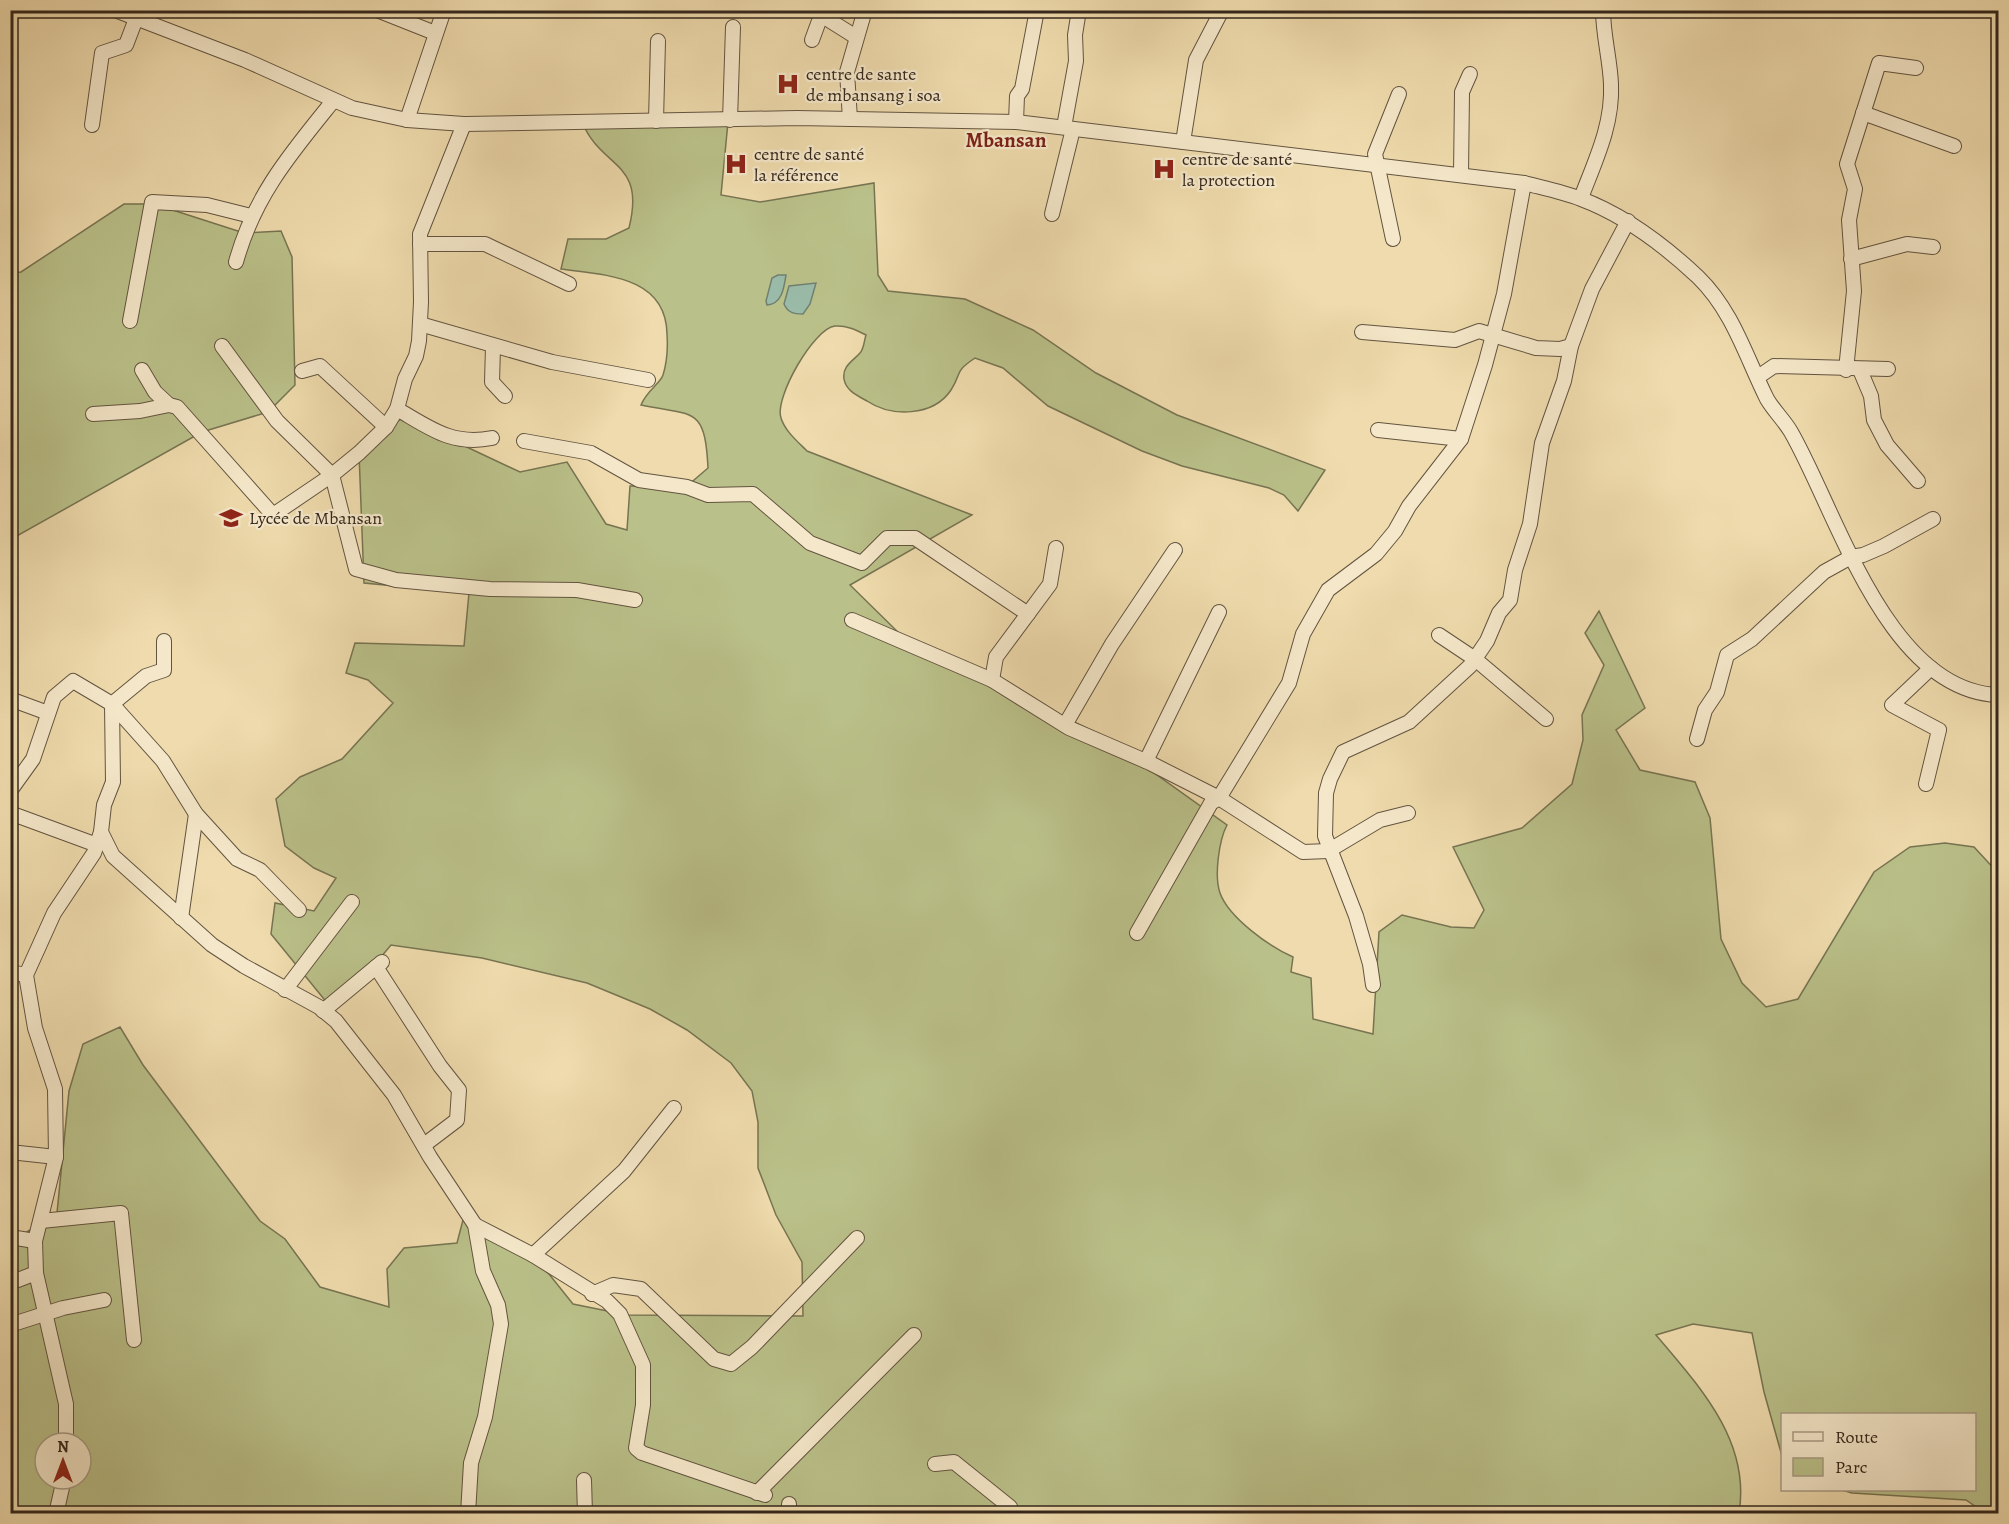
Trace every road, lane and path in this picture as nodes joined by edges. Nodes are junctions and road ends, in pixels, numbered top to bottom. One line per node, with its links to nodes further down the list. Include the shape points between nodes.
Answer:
1 (115, 10): 10 (street)
2 (377, 10): 12 (street)
3 (444, 10): 12 (street)
4 (865, 10): 13 (street)
5 (1037, 10): 25 (street, via 1022,90 1017,96)
6 (1078, 10): 28 (street)
7 (1222, 10): 29 (street, via 1196,60)
8 (1603, 10): 34 (street, via 1610,112)
9 (822, 13): 13 (street); 14 (street)
10 (137, 16): 19 (street); 27 (street, via 126,45 102,53)
11 (733, 27): 23 (street)
12 (435, 33): 22 (street)
13 (856, 37): 21 (street, via 847,72)
14 (812, 40)
15 (658, 41): 24 (street)
16 (1916, 68): 20 (street, via 1879,63)
17 (1470, 74): 32 (street, via 1462,92)
18 (1399, 94): 31 (street, via 1374,154)
19 (333, 101): 22 (street, via 380,117); 36 (street, via 282,167)
20 (1863, 113): 30 (street); 41 (street, via 1847,164 1855,189 1849,220)
21 (850, 119): 23 (street); 25 (street)
22 (407, 120): 26 (street)
23 (730, 120): 24 (street)
24 (656, 121): 26 (street)
25 (1016, 122): 28 (street)
26 (464, 124): 39 (street, via 425,219)
27 (92, 125)
28 (1069, 128): 29 (street); 35 (street)
29 (1183, 142): 31 (street)
30 (1954, 146)
31 (1378, 166): 32 (street); 38 (street)
32 (1461, 175): 33 (street)
33 (1524, 183): 34 (street); 47 (street, via 1504,294)
34 (1581, 198): 37 (street)
35 (1052, 214)
36 (251, 216): 42 (street); 44 (street, via 207,205 152,202)
37 (1628, 221): 49 (street, via 1592,289); 55 (street, via 1699,278 1739,333)
38 (1394, 239)
39 (420, 244): 43 (street, via 485,244); 45 (street)
40 (1932, 247): 41 (street, via 1907,244)
41 (1851, 259): 53 (street)
42 (236, 262)
43 (569, 284)
44 (130, 321)
45 (420, 324): 50 (street); 59 (street, via 416,356)
46 (1362, 332): 47 (street, via 1455,340 1479,331)
47 (1492, 333): 49 (street, via 1536,348); 64 (street)
48 (222, 346): 66 (street, via 277,421)
49 (1571, 346): 78 (street, via 1564,381 1542,443 1530,524 1510,600)
50 (493, 347): 56 (street); 57 (street, via 492,382)
51 (1888, 369): 53 (street)
52 (142, 370): 58 (street, via 155,392)
53 (1853, 370): 55 (street, via 1774,366); 67 (street, via 1871,396 1874,420 1887,445)
54 (302, 371): 61 (street, via 320,366)
55 (1758, 376): 71 (street, via 1768,400 1791,431)
56 (648, 380)
57 (505, 396)
58 (169, 405): 60 (street); 66 (street, via 183,411 273,515)
59 (397, 409): 61 (street); 63 (street, via 459,440)
60 (93, 414)
61 (386, 427): 66 (street)
62 (1378, 430): 64 (street)
63 (492, 438)
64 (1461, 439): 91 (street, via 1376,554 1328,590 1303,634 1289,684)
65 (524, 441): 74 (street, via 591,453 639,480 687,487 708,495 753,494 810,543 862,563 887,538 915,538)
66 (332, 475): 72 (street, via 356,569 396,580 490,589 577,590)
67 (1918, 481)
68 (1932, 519): 71 (street, via 1863,555)
69 (1056, 548): 74 (street, via 1050,584)
70 (1175, 550): 86 (street, via 1112,644)
71 (1851, 557): 79 (street, via 1883,613); 87 (street, via 1824,572 1752,639 1727,655 1717,692 1705,711)
72 (635, 600)
73 (1219, 612): 88 (street)
74 (1028, 614): 80 (street, via 996,657)
75 (852, 620): 80 (street)
76 (1439, 635): 78 (street)
77 (164, 641): 83 (street, via 164,670 146,676)
78 (1475, 659): 85 (street); 96 (street, via 1409,722 1343,752 1326,793)
79 (1931, 668): 81 (street, via 1962,687); 89 (street, via 1892,705 1939,730)
80 (992, 680): 86 (street)
81 (1998, 695)
82 (10, 699): 84 (street)
83 (112, 704): 84 (street, via 72,681 54,697); 94 (street, via 163,760); 95 (street, via 113,782 104,805)
84 (48, 713): 90 (street, via 33,759)
85 (1546, 719)
86 (1065, 725): 88 (street)
87 (1697, 739)
88 (1146, 761): 91 (street)
89 (1926, 784)
90 (10, 791)
91 (1219, 798): 96 (street, via 1304,852); 100 (street, via 1211,803)
92 (10, 813): 95 (street)
93 (1408, 813): 96 (street, via 1380,820)
94 (196, 814): 98 (street, via 237,859 260,870); 99 (street)
95 (99, 839): 99 (street); 102 (street, via 54,913)
96 (1328, 851): 103 (street, via 1345,883)
97 (352, 902): 104 (street)
98 (299, 910)
99 (181, 918): 104 (street, via 212,945)
100 (1137, 933)
101 (10, 972): 102 (street)
102 (26, 975): 109 (street, via 35,1028 55,1089)
103 (1373, 985)
104 (285, 990): 105 (street)
105 (323, 1011): 107 (street, via 349,1037 394,1095); 107 (street, via 379,964 440,1066 459,1090 457,1120)
106 (674, 1108): 115 (street, via 624,1171)
107 (424, 1145): 111 (street)
108 (10, 1152): 109 (street)
109 (56, 1156): 110 (street)
110 (41, 1221): 114 (street); 123 (street, via 121,1213)
111 (475, 1225): 115 (street); 130 (street, via 483,1271 498,1305 501,1324 485,1417 471,1463)
112 (10, 1237): 114 (street)
113 (857, 1238): 118 (street, via 731,1364 714,1359 642,1289 613,1286)
114 (35, 1241): 116 (street)
115 (533, 1256): 118 (street)
116 (36, 1273): 117 (street); 120 (street)
117 (10, 1283)
118 (592, 1294): 122 (street, via 620,1314 643,1365 644,1405 636,1448 761,1494)
119 (104, 1300): 120 (street)
120 (44, 1314): 121 (street); 124 (street, via 66,1404)
121 (10, 1325)
122 (914, 1335)
123 (134, 1340)
124 (66, 1431)
125 (935, 1464): 128 (street, via 954,1462)
126 (584, 1480): 131 (street)
127 (61, 1491): 129 (street)
128 (1010, 1507)
129 (56, 1514)
130 (468, 1514)
131 (585, 1514)

